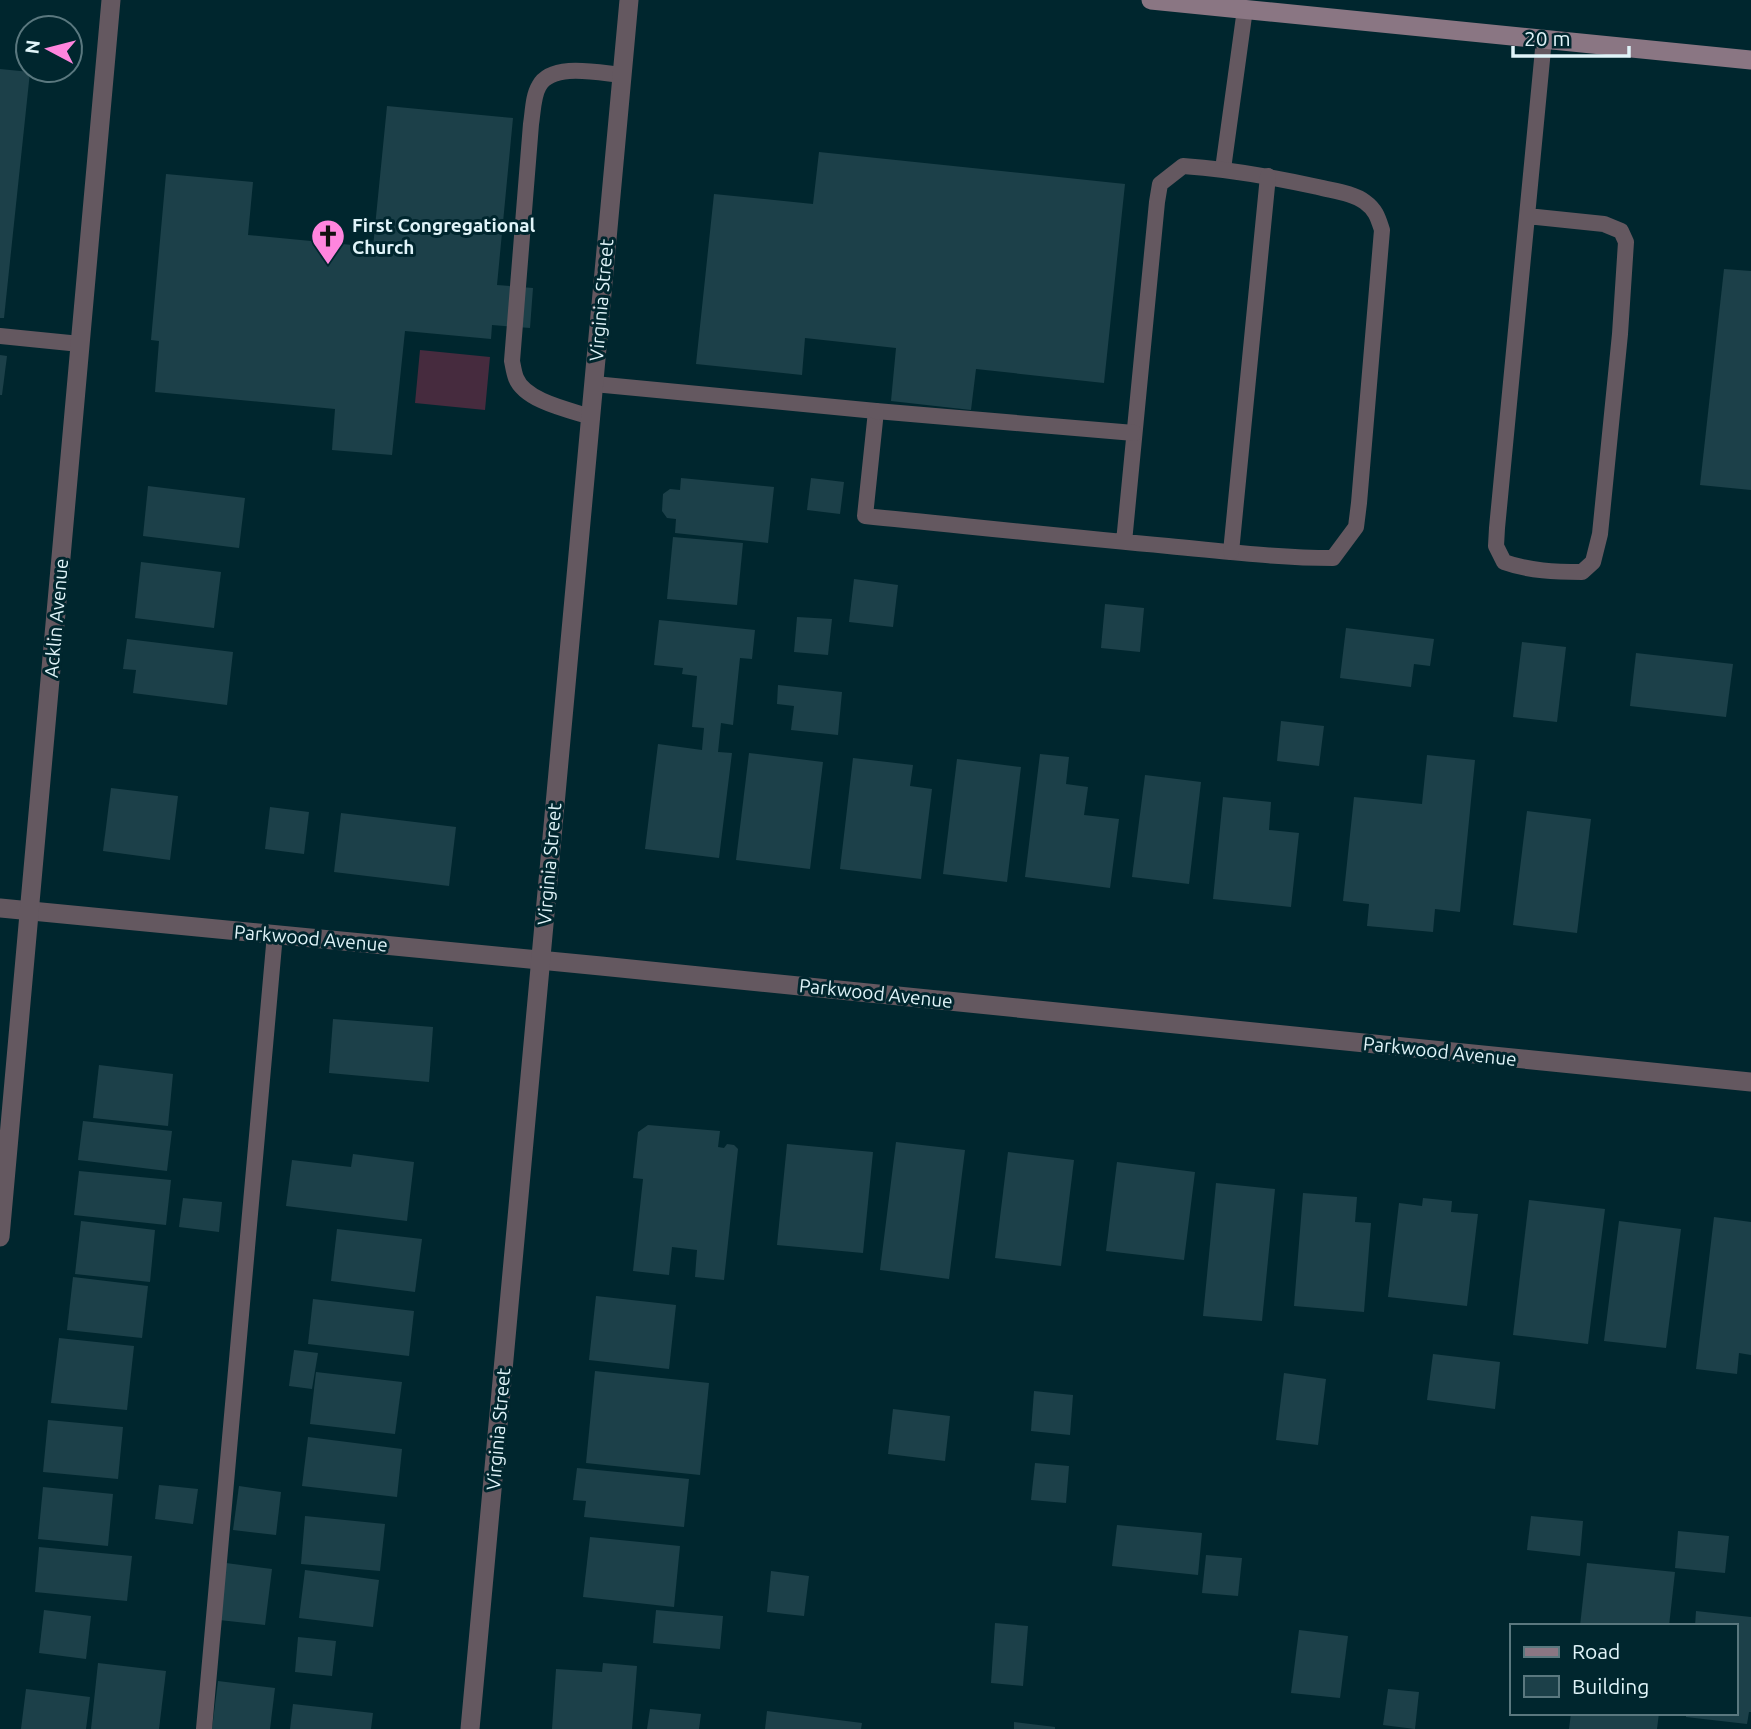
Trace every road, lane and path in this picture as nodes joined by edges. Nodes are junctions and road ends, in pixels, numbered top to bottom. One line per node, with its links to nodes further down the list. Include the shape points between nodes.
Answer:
1 (111, 0): 12 (street, Acklin Avenue)
2 (629, 0): 7 (street, Virginia Street)
3 (1151, 0): 4 (main road)
4 (1254, 7): 5 (main road); 8 (lane)
5 (1544, 39): 6 (main road); 10 (lane)
6 (1751, 60)
7 (622, 75): 13 (street, Virginia Street); 15 (lane, via 553,73 537,88 531,124 512,361 523,388 546,403)
8 (1223, 169): 9 (lane); 16 (lane, via 1183,166 1160,184)
9 (1268, 176): 18 (lane); 18 (lane, via 1364,201 1377,213 1382,230 1358,515 1356,527 1332,558)
10 (1527, 216): 10 (lane, via 1496,546 1504,562 1518,567 1582,572 1593,562 1600,534 1626,242 1620,231 1605,224)
11 (0, 336): 12 (lane)
12 (80, 344): 20 (street, Acklin Avenue)
13 (594, 384): 14 (lane); 15 (street, Virginia Street)
14 (876, 411): 16 (lane); 17 (lane, via 865,516)
15 (591, 417): 22 (street, Virginia Street)
16 (1134, 433): 17 (lane)
17 (1124, 542): 18 (lane)
18 (1231, 552)
19 (0, 908): 20 (street, Parkwood Avenue)
20 (29, 911): 21 (street, Parkwood Avenue); 24 (street, Acklin Avenue)
21 (275, 934): 22 (street, Parkwood Avenue); 25 (lane)
22 (540, 960): 23 (street, Parkwood Avenue); 26 (street, Virginia Street)
23 (1751, 1082)
24 (0, 1237)
25 (204, 1729)
26 (470, 1729)

